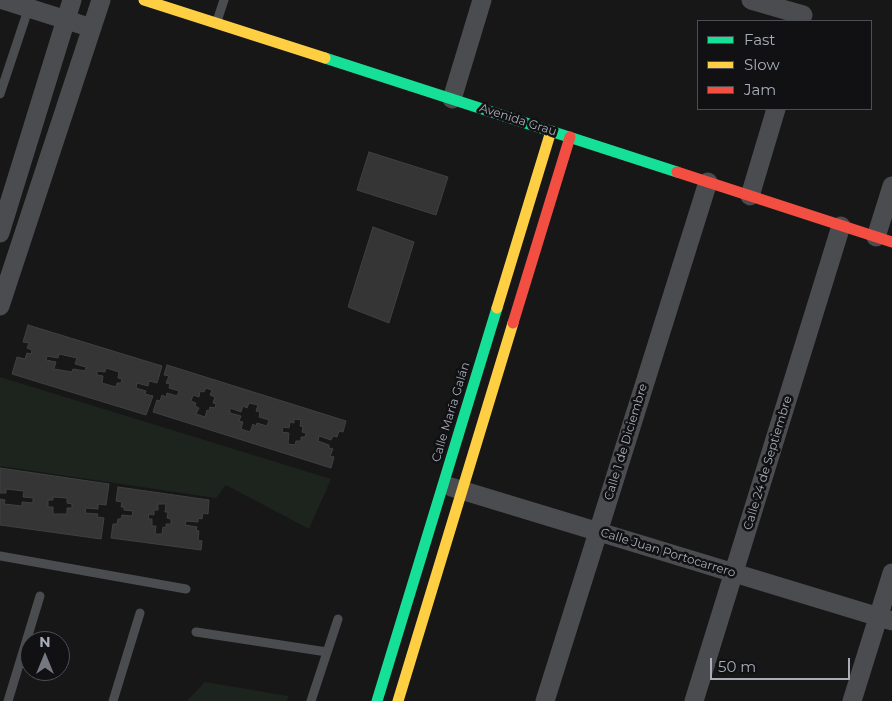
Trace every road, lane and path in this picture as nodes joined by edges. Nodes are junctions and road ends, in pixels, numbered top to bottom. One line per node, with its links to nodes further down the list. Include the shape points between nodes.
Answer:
1 (3, 0): 8 (street)
2 (72, 0): 10 (street)
3 (101, 0): 12 (street)
4 (144, 0): 11 (street, Avenida Grau)
5 (224, 0): 11 (lane)
6 (482, 0): 14 (street)
7 (751, 0): 9 (street)
8 (30, 4): 10 (street); 13 (lane)
9 (804, 12)
10 (66, 20): 12 (street); 22 (street)
11 (216, 23): 14 (street, Avenida Grau)
12 (92, 28): 24 (street)
13 (0, 94)
14 (452, 99): 16 (street, Avenida Grau)
15 (776, 110): 20 (street)
16 (551, 131): 17 (street, Avenida Grau); 25 (street, Calle María Galán)
17 (570, 137): 18 (street, Avenida Grau); 26 (street)
18 (708, 182): 20 (street, Avenida Grau); 27 (street, Calle 1 de Diciembre)
19 (892, 186): 23 (street)
20 (750, 196): 21 (street, Avenida Grau)
21 (841, 226): 23 (street, Avenida Grau); 29 (street, Calle 24 de Septiembre)
22 (0, 233)
23 (884, 239)
24 (0, 306)
25 (443, 485): 26 (street, Calle Juan Portocarrero); 41 (street, Calle María Galán)
26 (462, 491): 27 (street, Calle Juan Portocarrero); 42 (street)
27 (598, 532): 29 (street, Calle Juan Portocarrero); 43 (street, Calle 1 de Diciembre)
28 (0, 556): 31 (lane)
29 (734, 573): 35 (street, Calle Juan Portocarrero); 44 (street, Calle 24 de Septiembre)
30 (892, 573): 35 (street)
31 (186, 589)
32 (40, 596): 38 (lane)
33 (140, 613): 39 (lane)
34 (338, 618): 37 (lane)
35 (885, 619): 45 (street)
36 (196, 632): 37 (lane)
37 (327, 652): 40 (lane)
38 (8, 701)
39 (113, 701)
40 (311, 701)
41 (377, 701)
42 (398, 701)
43 (545, 701)
44 (694, 701)
45 (852, 701)

